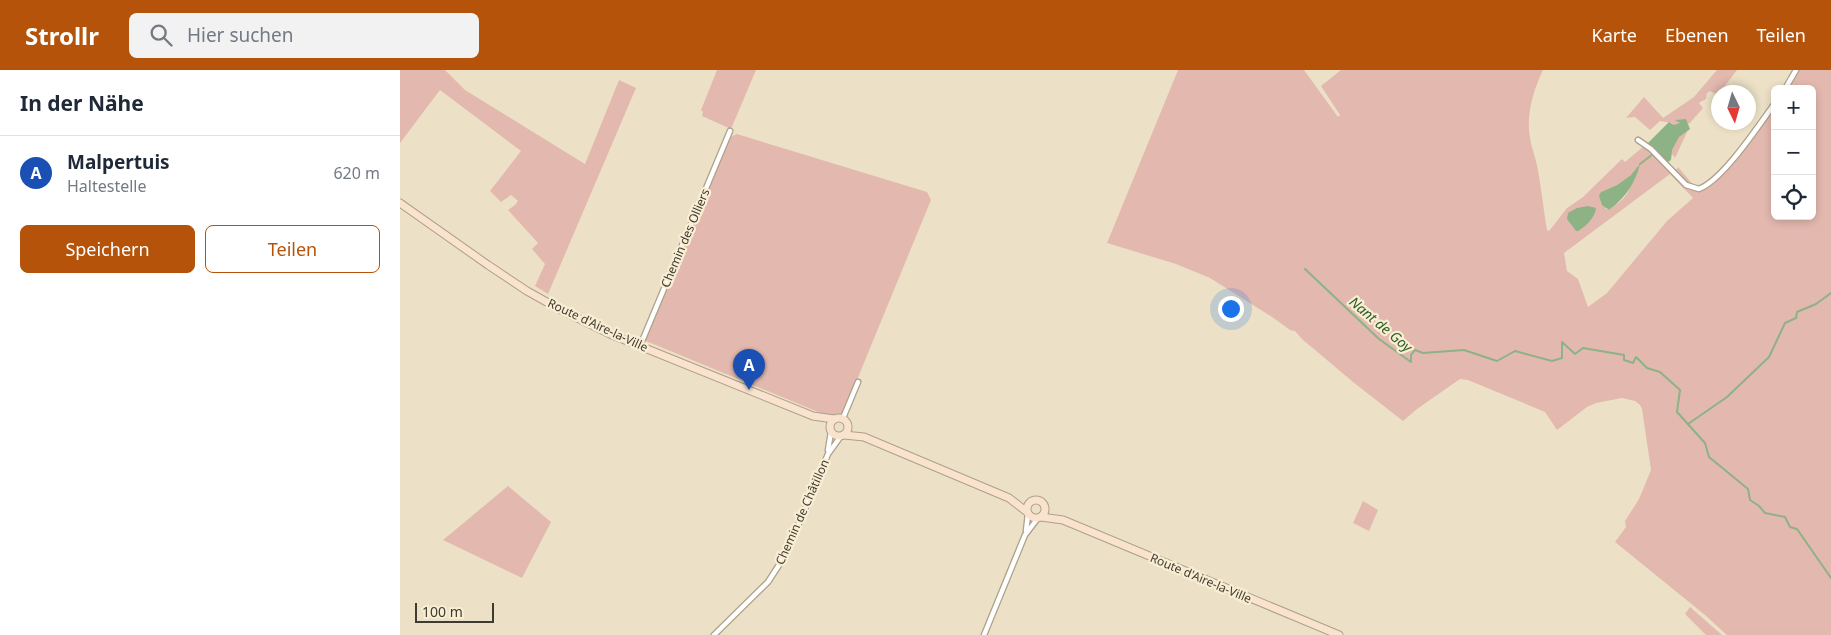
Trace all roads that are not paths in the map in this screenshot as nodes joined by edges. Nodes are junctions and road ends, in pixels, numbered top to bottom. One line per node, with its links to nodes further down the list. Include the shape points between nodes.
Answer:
1 (1796, 70): 2 (street)
2 (1787, 85)
3 (1771, 109): 5 (street, via 1734,157 1702,188 1686,185 1652,149)
4 (730, 131): 7 (street, Chemin des Olliers)
5 (1638, 140)
6 (400, 203): 7 (main road, Route d'Aire-la-Ville, via 527,291)
7 (640, 346): 9 (main road, Route d'Aire-la-Ville)
8 (858, 382): 11 (street)
9 (812, 416): 10 (main road, Route d'Aire-la-Ville); 12 (main road, Route d'Aire-la-Ville)
10 (834, 419): 11 (main road); 12 (main road)
11 (845, 421): 13 (main road, via 847,432); 14 (main road)
12 (830, 431): 13 (main road, via 835,436); 15 (street, Chemin de Châtillon)
13 (842, 436): 14 (main road); 15 (street, Chemin de Châtillon)
14 (864, 438): 16 (main road)
15 (828, 454): 23 (street, Chemin de Châtillon, via 779,565 768,582)
16 (1009, 498): 17 (main road); 19 (main road)
17 (1033, 500): 18 (main road); 19 (main road, via 1028,505)
18 (1045, 505): 20 (main road, via 1045,512); 21 (main road, Route d'Aire-la-Ville)
19 (1028, 513): 20 (main road); 22 (street)
20 (1039, 518): 21 (main road, Route d'Aire-la-Ville); 22 (street)
21 (1063, 520): 25 (main road, Route d'Aire-la-Ville)
22 (1025, 535): 24 (street)
23 (714, 635)
24 (984, 635)
25 (1339, 635)

